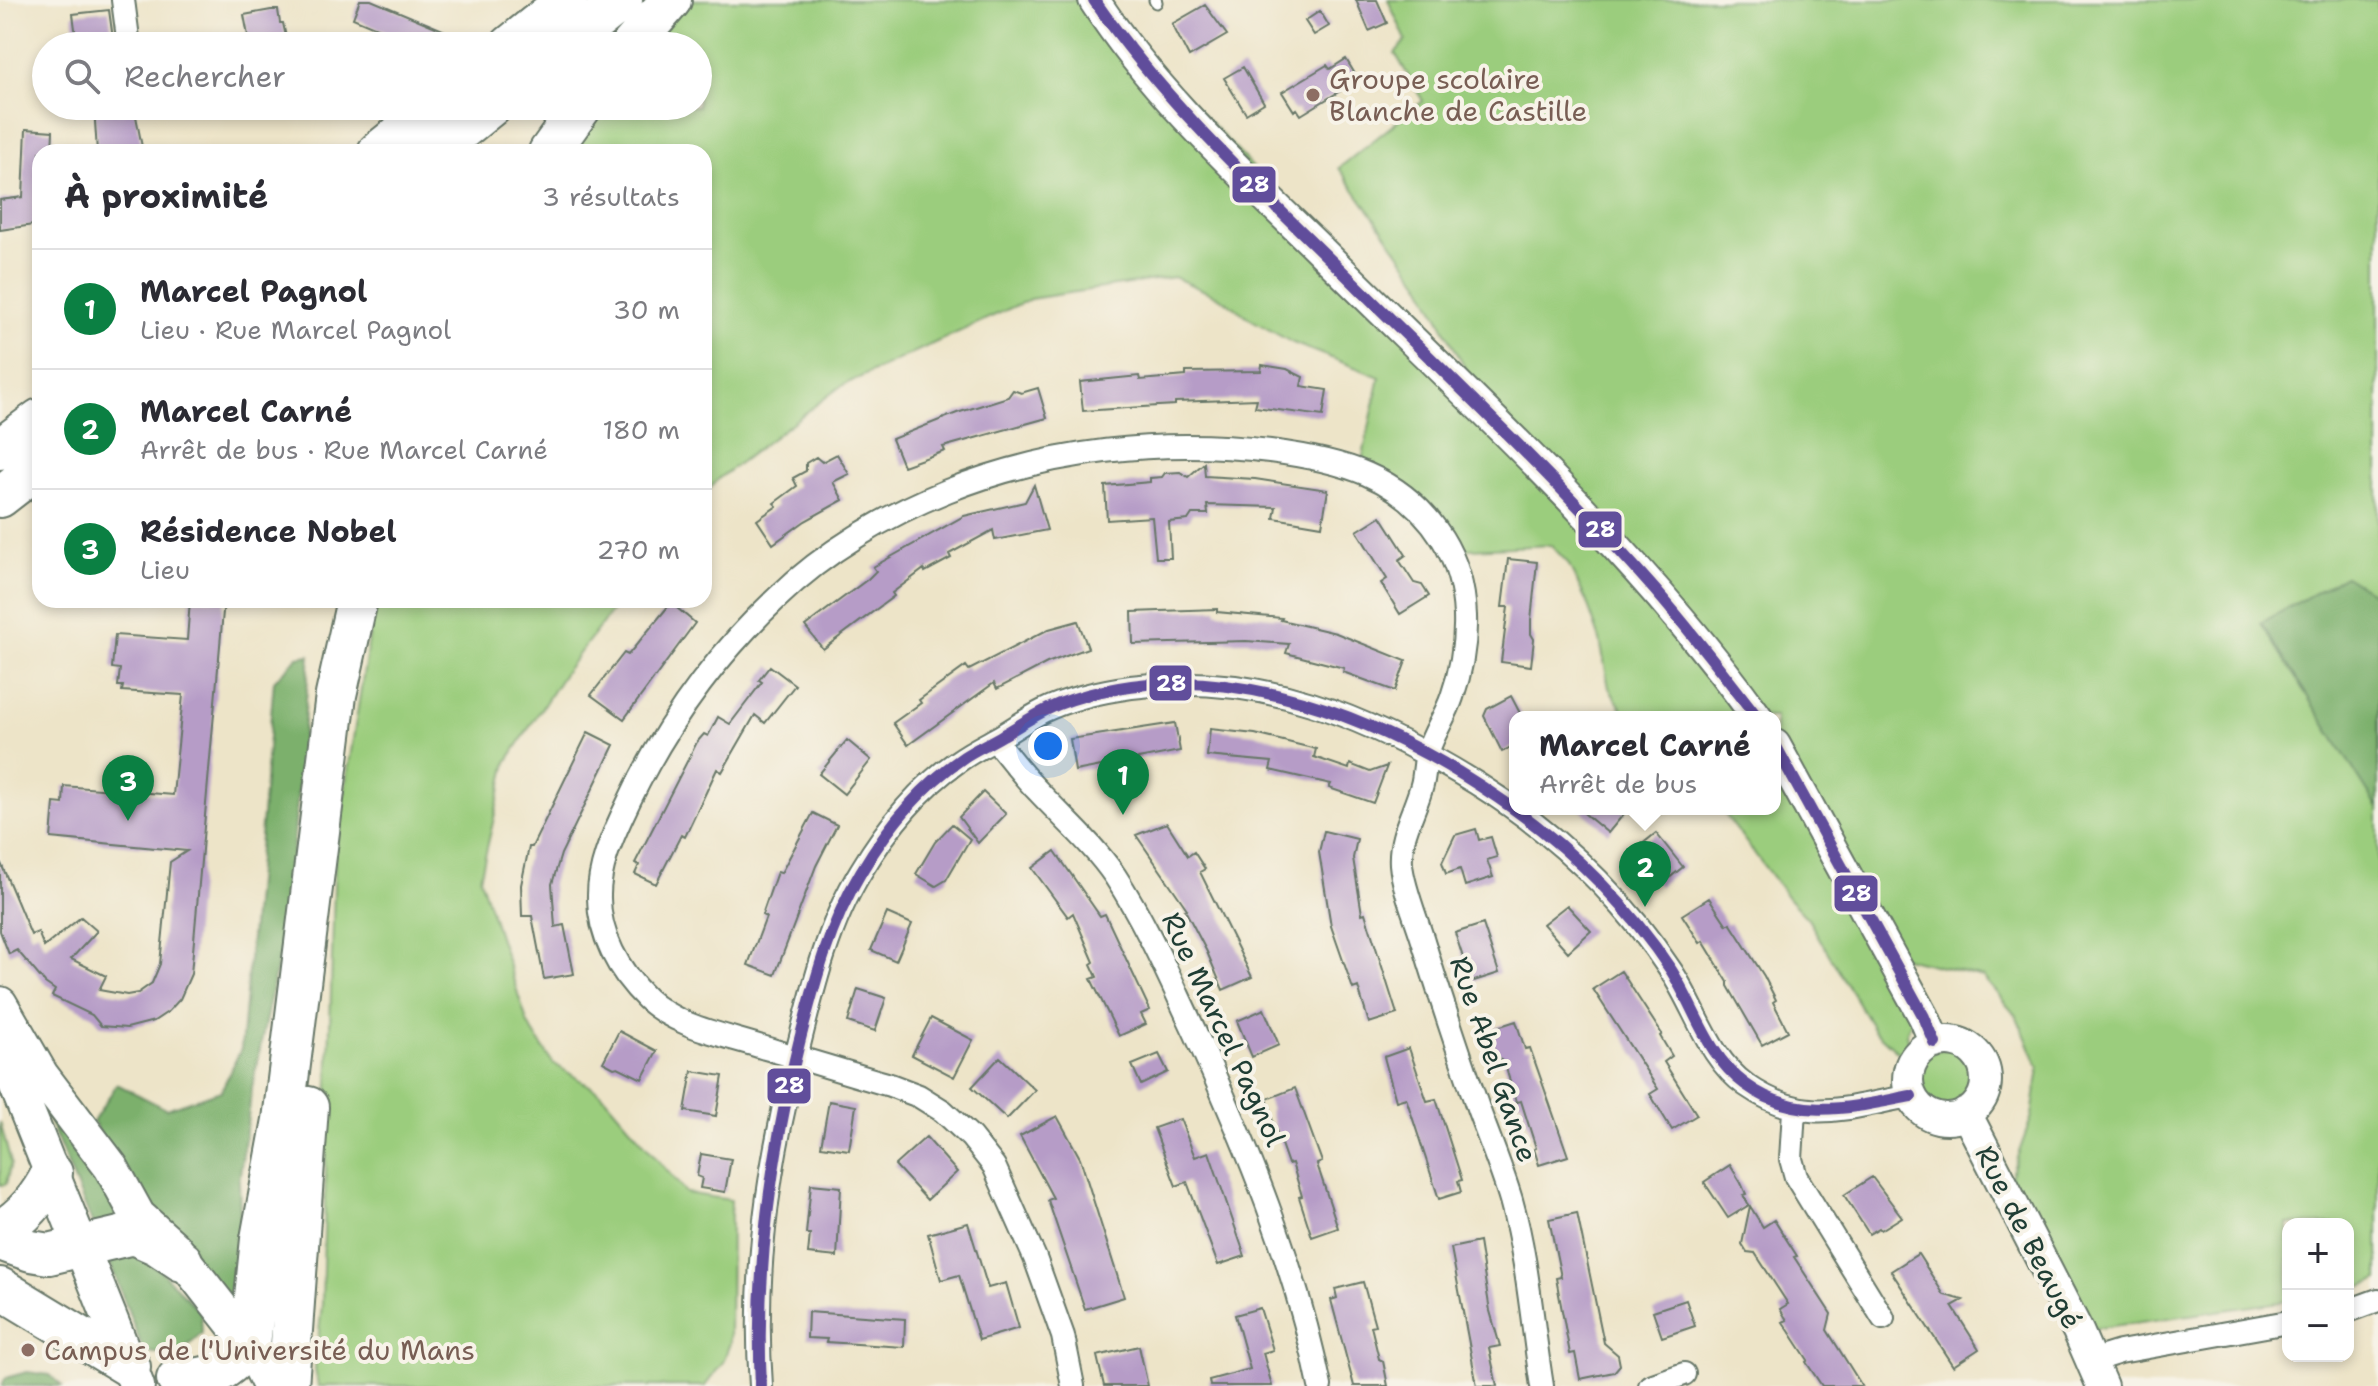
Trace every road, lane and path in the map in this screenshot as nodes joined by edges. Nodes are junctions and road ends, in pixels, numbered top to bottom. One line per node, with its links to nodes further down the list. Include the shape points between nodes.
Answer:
1 (123, 0): 6 (street)
2 (567, 0): 7 (highway)
3 (622, 0): 8 (highway)
4 (671, 0): 9 (highway)
5 (1094, 0): 22 (street, via 1202,133 1645,578)
6 (127, 32)
7 (527, 32)
8 (582, 32)
9 (643, 32)
10 (418, 120): 13 (highway)
11 (474, 120): 14 (highway)
12 (572, 120): 15 (highway)
13 (388, 144)
14 (444, 144)
15 (555, 144)
16 (32, 425): 17 (highway)
17 (0, 449)
18 (32, 472): 19 (highway)
19 (0, 497)
20 (355, 608): 21 (highway)
21 (336, 695): 45 (highway, via 283,1120); 51 (highway)
22 (1753, 711)
23 (995, 740): 24 (street, via 1045,710 1091,694 1172,682 1204,683 1274,692 1322,707); 31 (street, via 956,762 925,790 860,871 825,951); 54 (street, Rue Marcel Pagnol, via 1099,854 1140,917 1260,1180 1291,1271)
24 (1426, 754): 26 (street); 31 (street, Rue Abel Gance, via 1460,669 1466,628 1462,588 1446,544 1418,509 1378,478 1346,464 1194,445 1108,449 1010,469 882,522 779,595 701,683 646,765 618,825 599,885 601,921 612,952 646,998 661,1011 700,1028); 55 (street, Rue Abel Gance, via 1401,865 1445,1014 1512,1202)
25 (1781, 756): 29 (street)
26 (1509, 806)
27 (1521, 815): 33 (street, via 1587,869 1640,927 1724,1066 1765,1098)
28 (0, 1004): 39 (main road, via 41,1075 111,1167 138,1216)
29 (1935, 1043): 32 (street, via 1911,1064); 34 (street, via 1963,1044 1983,1065 1985,1088)
30 (0, 1044): 35 (main road)
31 (796, 1058): 52 (street, via 776,1140 764,1223); 53 (street, Rue Abel Gance, via 919,1096 971,1137 1011,1200 1063,1336)
32 (1911, 1096): 33 (street, via 1814,1113); 34 (street, via 1932,1116 1947,1119)
33 (1794, 1110): 43 (street, via 1791,1159 1796,1177)
34 (1966, 1113): 47 (street, Rue de Beaugé)
35 (52, 1173): 36 (highway, via 27,1212); 38 (main road)
36 (0, 1231)
37 (0, 1240): 38 (highway, via 49,1254)
38 (83, 1247): 39 (highway, via 133,1234); 48 (main road)
39 (182, 1261): 45 (main road)
40 (0, 1288): 48 (highway)
41 (2378, 1300): 42 (street)
42 (2354, 1309)
43 (1883, 1318)
44 (2282, 1323): 47 (street, Rue de Beaugé, via 2120,1352)
45 (238, 1330): 49 (highway, via 224,1370 210,1377); 50 (main road)
46 (1684, 1374): 56 (street)
47 (2097, 1374)
48 (133, 1376): 49 (main road)
49 (177, 1379)
50 (270, 1386)
51 (288, 1386)
52 (761, 1386)
53 (1073, 1386)
54 (1320, 1386)
55 (1542, 1386)
56 (1650, 1386)

